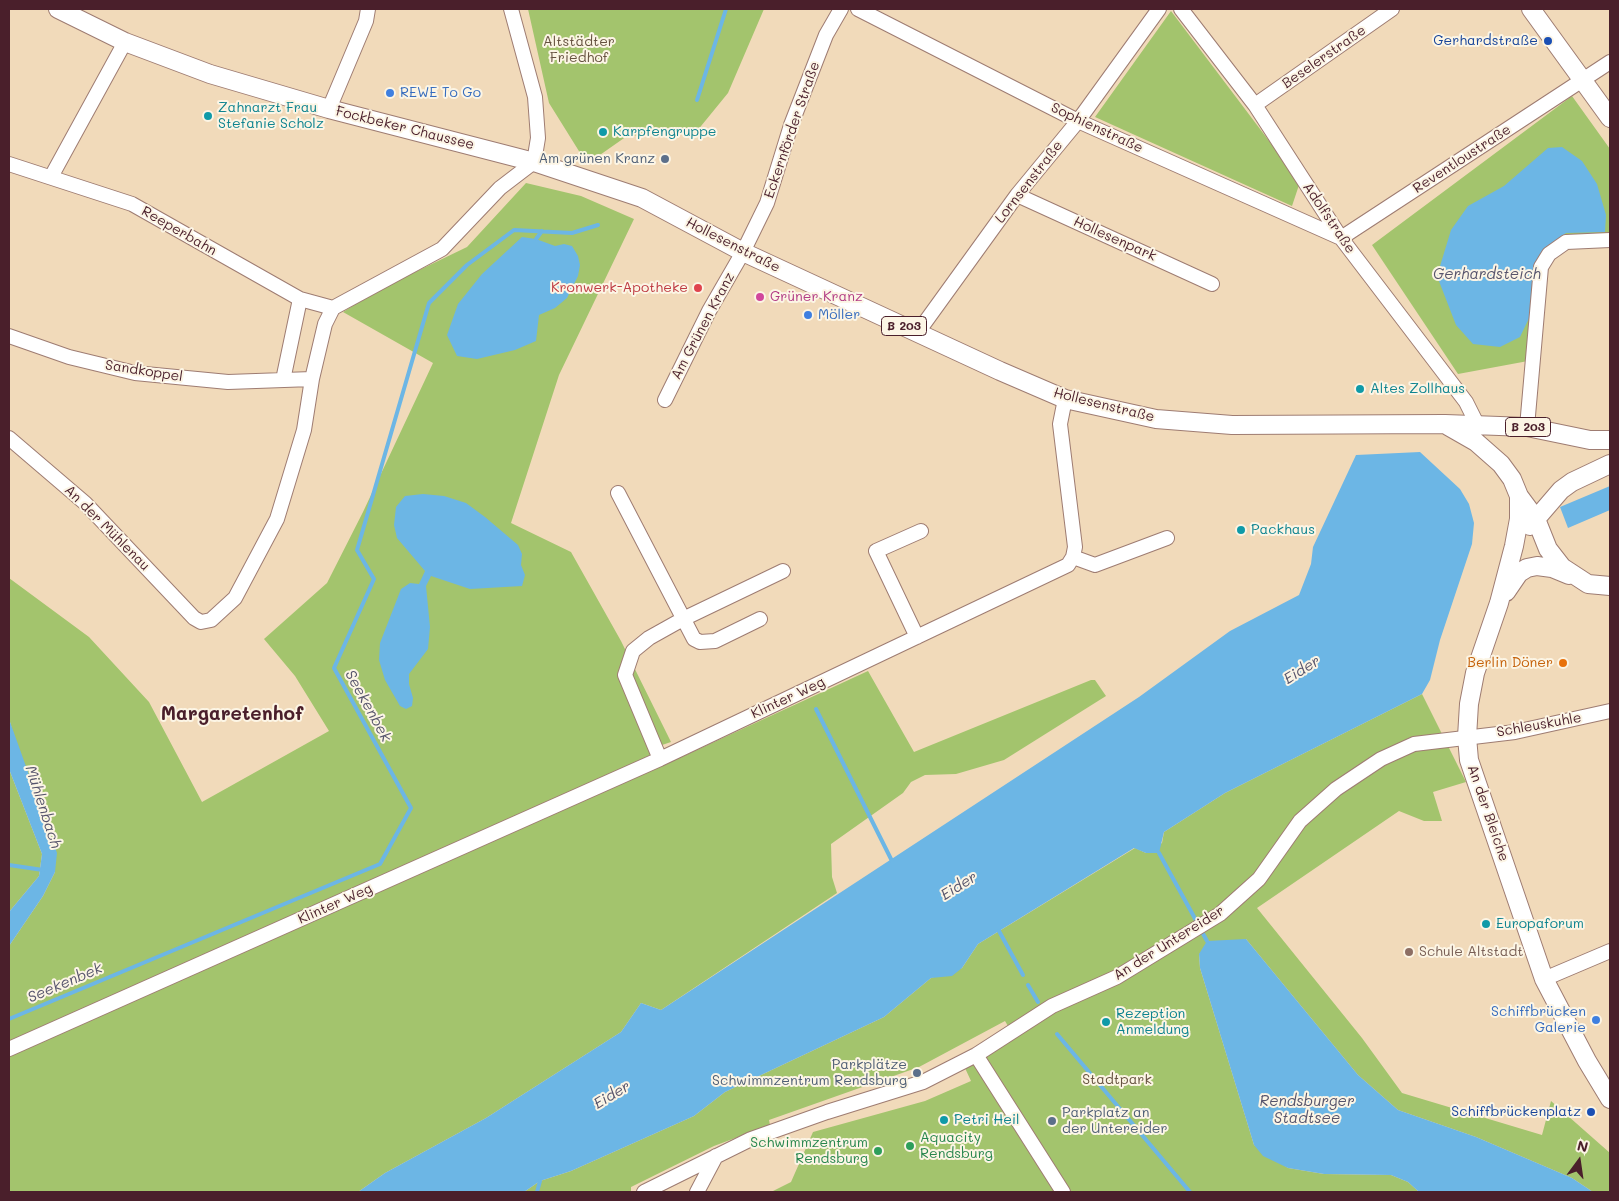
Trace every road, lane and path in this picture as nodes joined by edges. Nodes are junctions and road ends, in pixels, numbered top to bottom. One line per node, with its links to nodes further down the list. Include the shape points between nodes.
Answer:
1 (58, 9): 10 (main road, Fockbeker Chaussee / B 203)
2 (368, 9): 14 (street)
3 (511, 9): 17 (street, via 535,97 538,138)
4 (841, 9): 24 (street, Eckernförder Straße, via 826,35 791,125 767,203)
5 (858, 9): 16 (street, Sophienstraße)
6 (1158, 9): 16 (street, Lornsenstraße)
7 (1181, 9): 13 (street, Adolfstraße)
8 (1392, 9): 13 (street, Beselerstraße)
9 (1531, 9): 12 (main road)
10 (125, 42): 14 (main road, Fockbeker Chaussee / B 203, via 210,74); 19 (street)
11 (1610, 62): 12 (street, Reventloustraße)
12 (1583, 80): 15 (main road); 22 (street, Reventloustraße)
13 (1255, 105): 22 (street, Adolfstraße)
14 (329, 109): 17 (main road, Fockbeker Chaussee / B 203)
15 (1610, 118)
16 (1078, 121): 20 (street, Lornsenstraße); 22 (street, Sophienstraße)
17 (534, 162): 21 (main road, Fockbeker Chaussee / B 203); 27 (street, via 500,188 442,249)
18 (9, 164): 19 (street, Reeperbahn)
19 (51, 177): 26 (street, Reeperbahn, via 132,204)
20 (1017, 195): 25 (street, Hollesenpark); 28 (street, Lornsenstraße)
21 (642, 198): 24 (main road, Hollesenstraße / B 203)
22 (1341, 238): 35 (street, Adolfstraße, via 1466,402)
23 (1610, 240): 36 (street, via 1566,242 1549,254 1541,267)
24 (743, 252): 28 (main road, Hollesenstraße / B 203); 33 (street, Am Grünen Kranz, via 709,311)
25 (1212, 284)
26 (300, 300): 27 (street, Reeperbahn); 31 (street)
27 (333, 308): 30 (street, via 325,324)
28 (918, 332): 32 (main road, Hollesenstraße / B 203)
29 (9, 336): 31 (street, Sandkoppel, via 69,357 135,373 228,382)
30 (312, 379): 31 (street, Sandkoppel); 37 (street, An der Mühlenau, via 304,430 277,519 236,598 211,620 201,622 86,503)
31 (283, 380)
32 (1065, 398): 34 (main road, Hollesenstraße / B 203, via 1156,419 1232,425); 46 (street, via 1060,424 1074,541)
33 (665, 400)
34 (1445, 424): 35 (main road, B 203); 41 (main road, via 1476,442 1501,464)
35 (1478, 426): 36 (main road, B 203)
36 (1527, 427): 38 (main road, B 203, via 1590,440)
37 (9, 438)
38 (1610, 440)
39 (1610, 464): 42 (main road, An der Bleiche, via 1572,482)
40 (618, 493): 51 (street)
41 (1519, 496): 42 (main road); 45 (main road)
42 (1536, 518): 45 (main road, An der Bleiche); 48 (main road, via 1548,549 1562,567)
43 (921, 531): 53 (street, via 876,551)
44 (1166, 538): 46 (street, via 1095,565)
45 (1514, 546): 50 (main road, An der Bleiche)
46 (1073, 557): 53 (street, Klinter Weg, via 1068,565)
47 (783, 571): 51 (street)
48 (1588, 584): 49 (main road); 50 (main road, via 1552,568 1526,568)
49 (1610, 586)
50 (1499, 603): 55 (main road, An der Bleiche, via 1476,673)
51 (683, 619): 52 (street, via 694,639 707,643); 56 (street, via 633,651 625,675)
52 (760, 620)
53 (917, 637): 56 (street, Klinter Weg)
54 (1610, 711): 55 (street, Schleuskuhle, via 1515,732)
55 (1466, 737): 58 (main road, An der Bleiche, via 1469,760); 60 (street, An der Untereider, via 1414,744 1381,759 1336,789 1300,821 1259,879 1220,914 1117,977 1052,1006)
56 (660, 759): 59 (street, Klinter Weg)
57 (1610, 951): 58 (street)
58 (1544, 978): 61 (main road, An der Bleiche, via 1586,1061)
59 (9, 1049)
60 (976, 1055): 62 (street, An der Untereider, via 923,1082 828,1112); 65 (street)
61 (1610, 1099)
62 (716, 1156): 63 (street, An der Untereider); 64 (street)
63 (644, 1192)
64 (697, 1192)
65 (1063, 1192)

